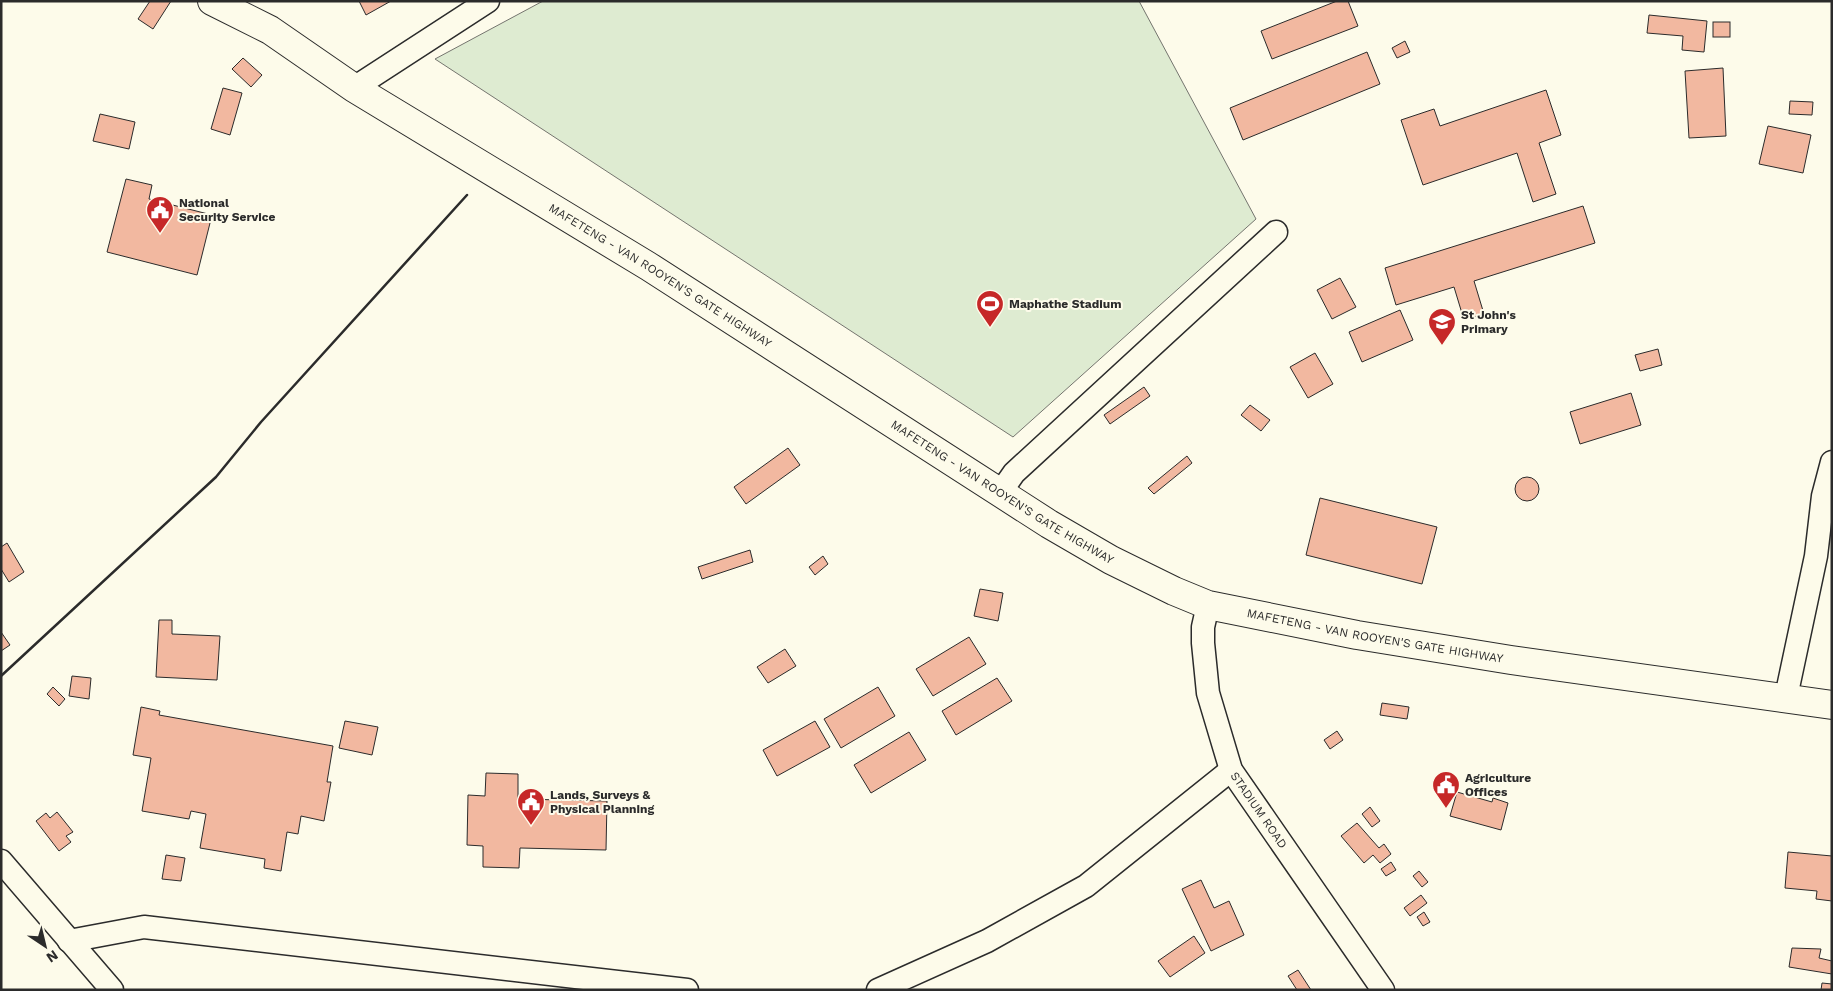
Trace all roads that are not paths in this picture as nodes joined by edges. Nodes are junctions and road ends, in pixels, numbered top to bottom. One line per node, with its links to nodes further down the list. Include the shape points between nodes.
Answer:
1 (212, 1): 4 (main road, MAFETENG - VAN ROOYEN'S GATE HIGHWAY)
2 (243, 1): 4 (main road, MAFETENG - VAN ROOYEN'S GATE HIGHWAY)
3 (488, 1): 5 (street)
4 (270, 30): 5 (main road, MAFETENG - VAN ROOYEN'S GATE HIGHWAY)
5 (354, 88): 8 (main road, MAFETENG - VAN ROOYEN'S GATE HIGHWAY, via 648,266)
6 (1276, 232): 8 (street, via 1014,473)
7 (1832, 462): 10 (street)
8 (1000, 493): 9 (main road, MAFETENG - VAN ROOYEN'S GATE HIGHWAY, via 1111,560)
9 (1208, 604): 10 (main road, MAFETENG - VAN ROOYEN'S GATE HIGHWAY, via 1357,635); 12 (street, STADIUM ROAD, via 1203,627 1208,693)
10 (1786, 697): 11 (main road, MAFETENG - VAN ROOYEN'S GATE HIGHWAY)
11 (1832, 705)
12 (1230, 770): 17 (street, via 1086,886 987,942); 18 (street, STADIUM ROAD)
13 (1, 862): 14 (street)
14 (69, 941): 15 (street); 16 (street, via 144,927)
15 (112, 990)
16 (687, 990)
17 (878, 990)
18 (1383, 990)

